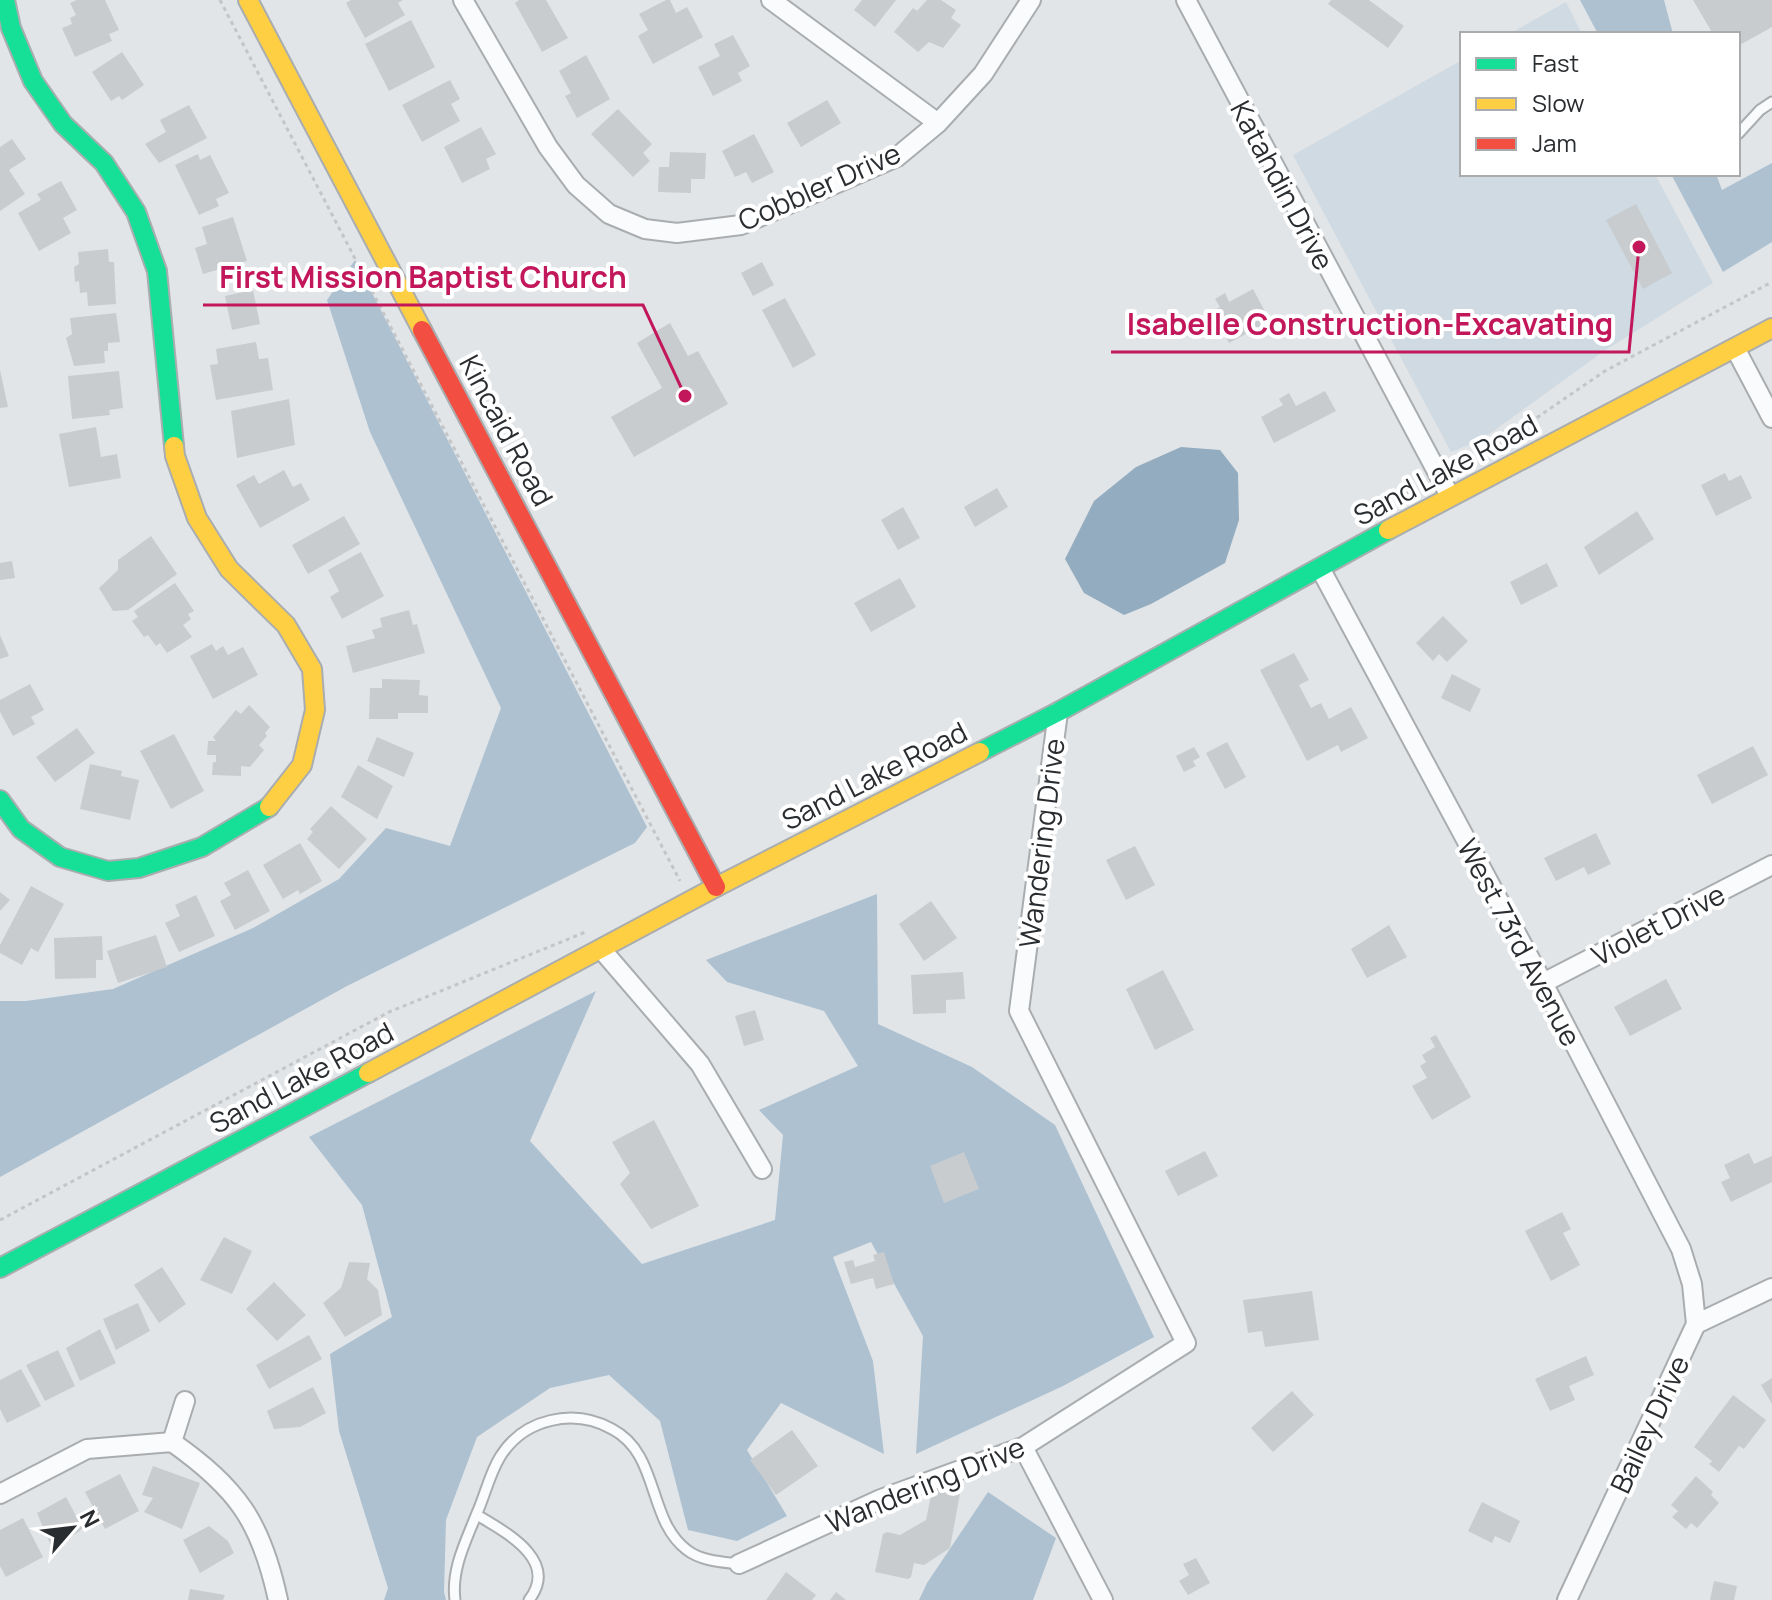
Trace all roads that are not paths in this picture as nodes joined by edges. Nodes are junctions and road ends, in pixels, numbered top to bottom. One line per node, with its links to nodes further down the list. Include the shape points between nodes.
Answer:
1 (5, 0): 16 (street, via 33,81 63,124 104,163 136,212 157,271 175,456 197,518 229,569 286,625 312,669 315,710 302,765 268,809 202,847 139,868 108,871 60,857 21,829)
2 (248, 0): 18 (street, Kincaid Road)
3 (463, 0): 8 (street, Cobbler Drive, via 548,147 576,185 609,214 645,229 677,233 741,225 897,157)
4 (771, 0): 8 (street)
5 (1031, 0): 8 (street, Cobbler Drive, via 983,74)
6 (1186, 0): 13 (street, Katahdin Drive)
7 (1772, 102): 9 (lane)
8 (938, 123)
9 (1740, 132)
10 (1772, 328): 11 (street, Sand Lake Road)
11 (1735, 348): 12 (street); 13 (street, Sand Lake Road)
12 (1772, 418)
13 (1450, 496): 14 (street, Sand Lake Road)
14 (1320, 568): 15 (street, Sand Lake Road); 20 (street, West 73rd Avenue)
15 (1058, 712): 18 (street, Sand Lake Road); 27 (street, Wandering Drive, via 1019,1011 1186,1343)
16 (0, 800)
17 (1772, 865): 20 (street, Violet Drive)
18 (716, 887): 19 (street, Sand Lake Road)
19 (602, 950): 21 (street, via 700,1064); 22 (street, Sand Lake Road)
20 (1543, 983): 24 (street, West 73rd Avenue, via 1681,1249)
21 (762, 1169)
22 (0, 1268)
23 (1772, 1288): 24 (street, Bailey Drive)
24 (1696, 1324): 35 (street, Bailey Drive)
25 (185, 1401): 26 (street)
26 (172, 1442): 28 (street, via 87,1449); 31 (street, via 209,1469 246,1511 270,1562)
27 (1023, 1447): 30 (street, Wandering Drive, via 881,1499); 34 (street)
28 (0, 1494)
29 (477, 1515): 30 (lane, Wandering Drive, via 500,1457 517,1435 545,1421 584,1418 615,1429 635,1449 650,1473 671,1534 689,1552); 32 (lane, Wandering Drive, via 453,1582); 33 (lane, via 518,1540 533,1558 537,1581)
30 (739, 1564)
31 (278, 1600)
32 (455, 1600)
33 (529, 1600)
34 (1103, 1600)
35 (1567, 1600)

